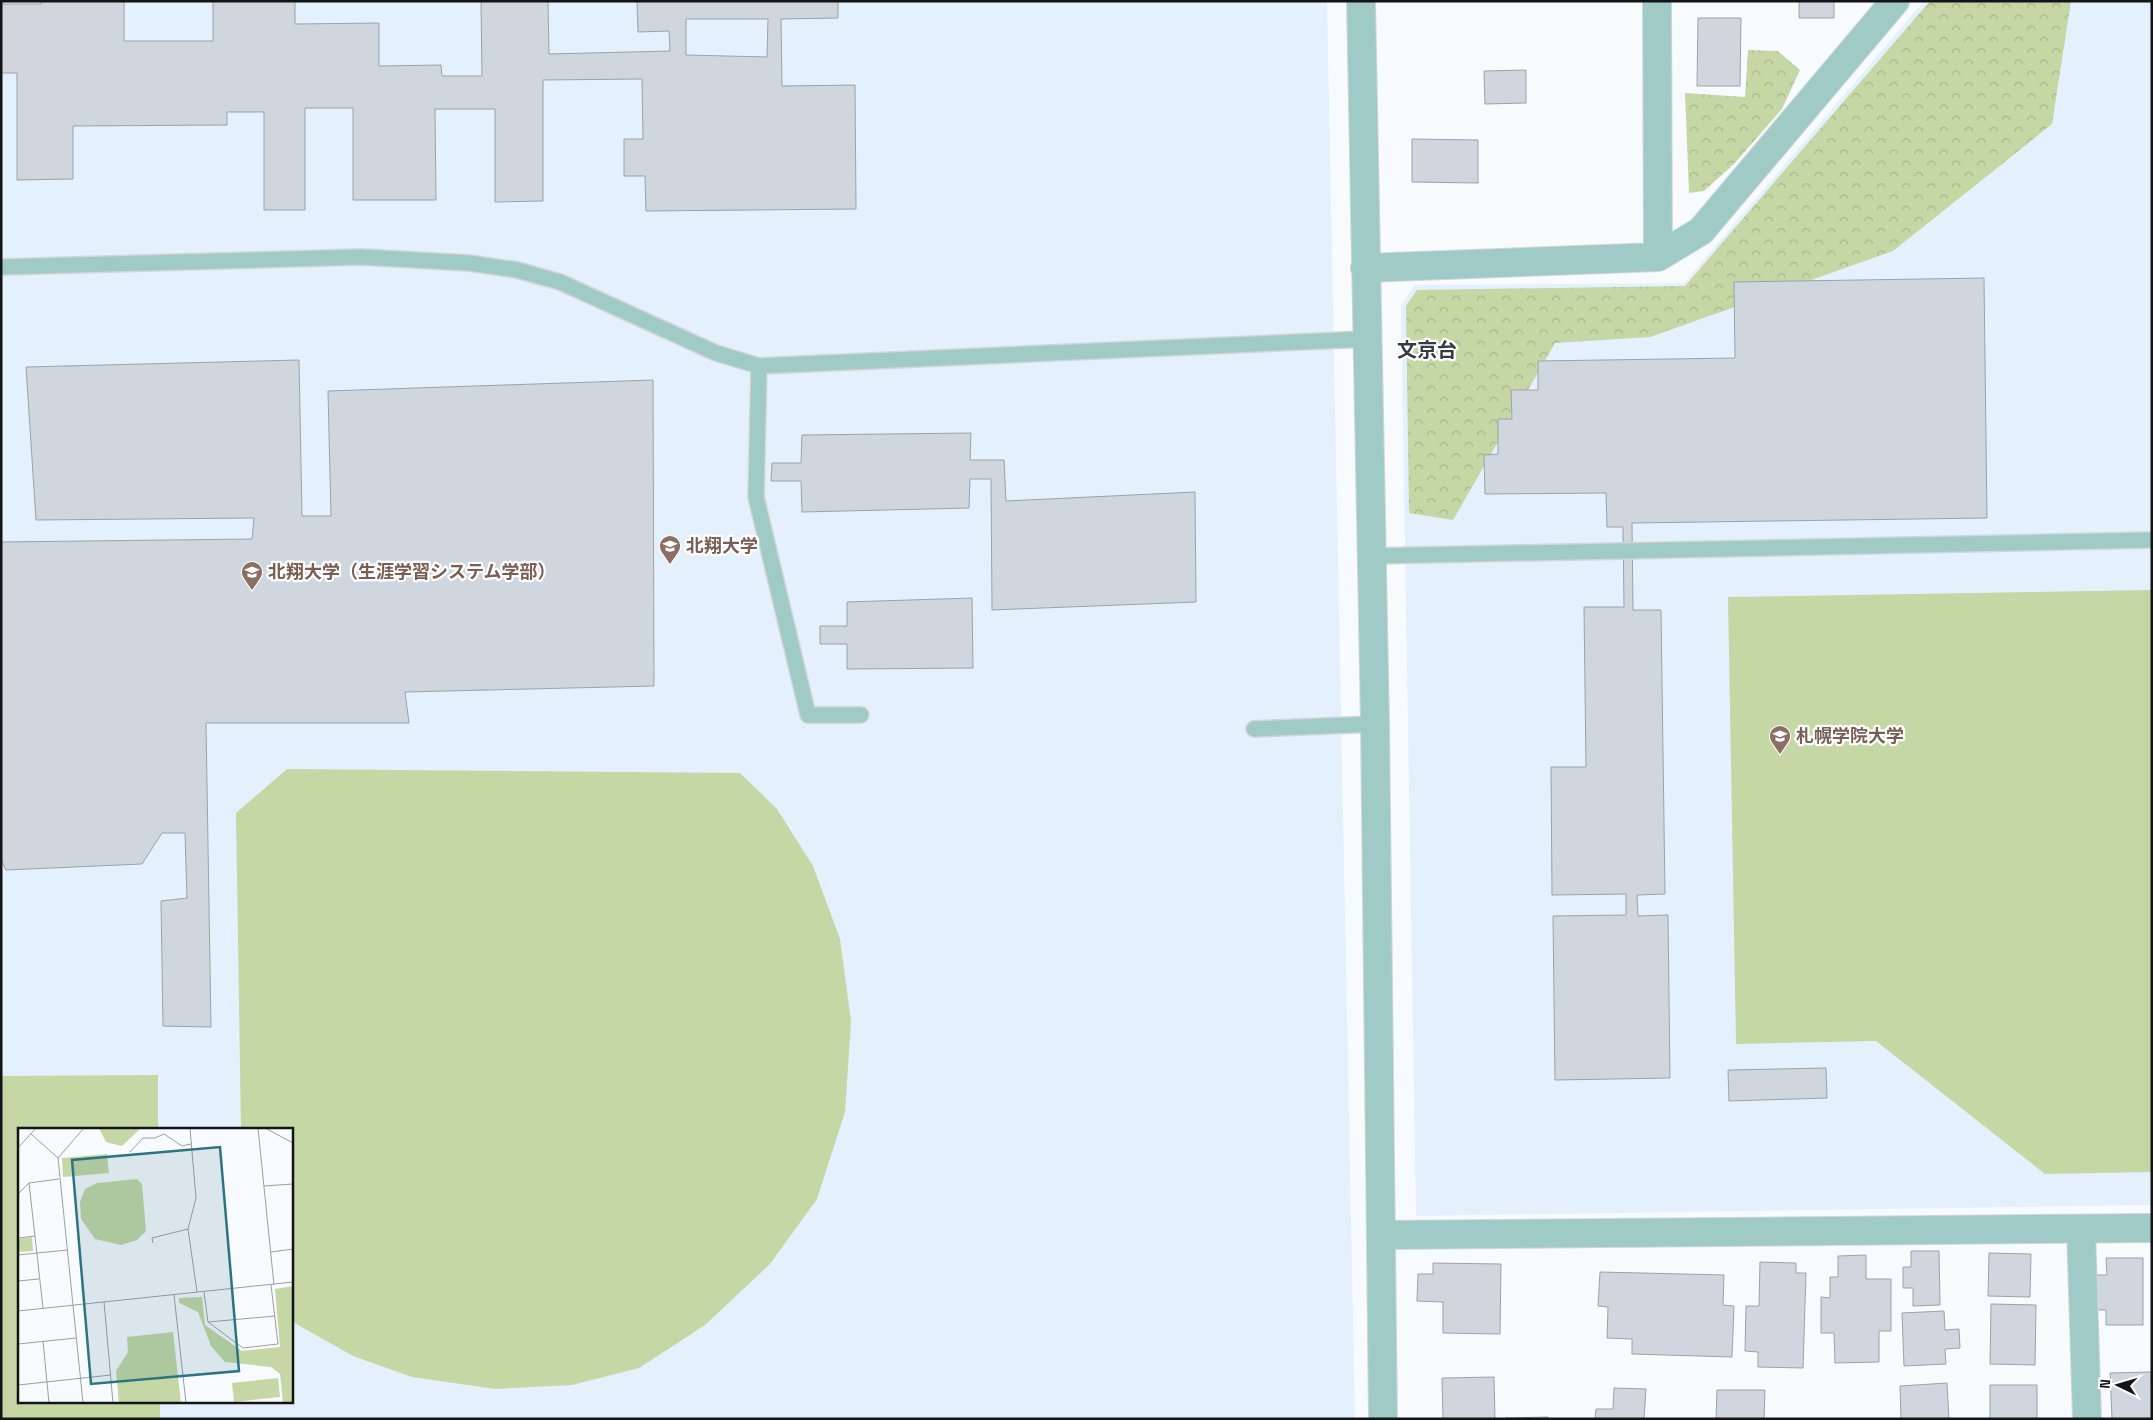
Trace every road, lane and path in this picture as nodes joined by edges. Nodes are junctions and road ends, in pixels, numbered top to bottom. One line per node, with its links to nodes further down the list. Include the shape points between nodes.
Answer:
1 (1362, 1): 6 (street)
2 (1657, 1): 4 (street)
3 (1895, 1): 4 (street, via 1701,231)
4 (1658, 257): 6 (street)
5 (1, 267): 8 (lane, via 362,257 469,263 518,270 560,282 716,354)
6 (1365, 268): 7 (street)
7 (1367, 339): 8 (lane); 10 (street)
8 (758, 366): 11 (lane, via 756,497 808,715)
9 (2152, 540): 10 (lane)
10 (1372, 556): 12 (street)
11 (861, 715)
12 (1375, 724): 13 (lane); 16 (street)
13 (1254, 728)
14 (2152, 1228): 15 (street)
15 (2081, 1229): 16 (street); 18 (street)
16 (1382, 1236): 17 (street)
17 (1384, 1419)
18 (2087, 1419)

